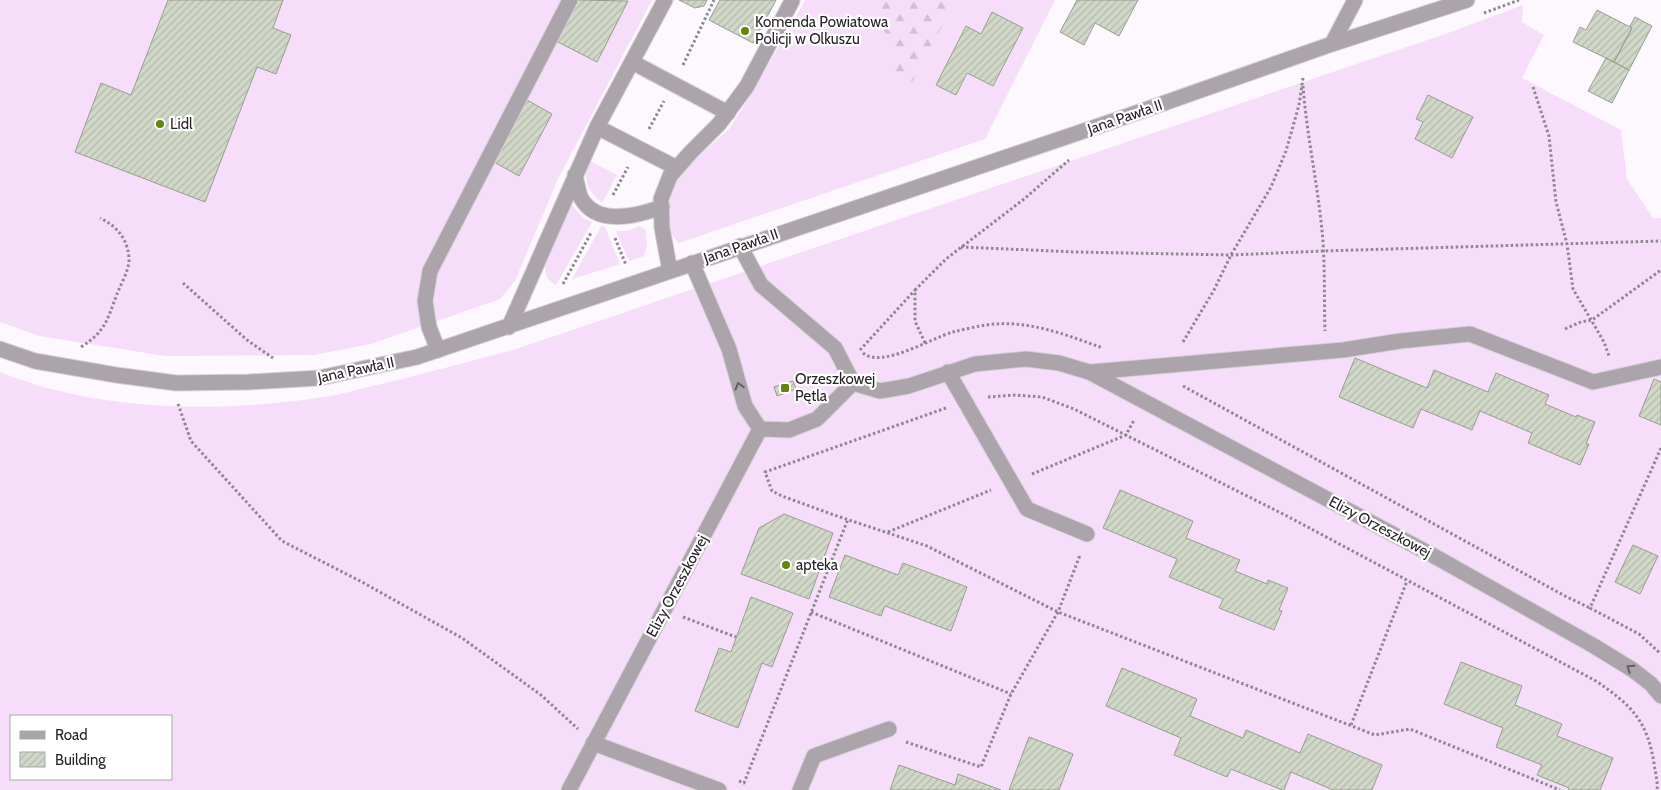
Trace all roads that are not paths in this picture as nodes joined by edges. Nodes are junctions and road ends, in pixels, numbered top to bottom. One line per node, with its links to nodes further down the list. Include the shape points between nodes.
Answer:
1 (570, 0): 18 (street, via 430,271 425,300 429,327)
2 (666, 0): 7 (street)
3 (1355, 0): 6 (street)
4 (1466, 0): 6 (street, Jana Pawła II)
5 (792, 1): 8 (street, via 747,86)
6 (1332, 44): 13 (street, Jana Pawła II)
7 (632, 62): 8 (street); 9 (street)
8 (728, 113): 10 (street)
9 (597, 127): 10 (street); 11 (street)
10 (677, 168): 12 (street, via 667,183)
11 (575, 175): 12 (street, via 581,198 600,214 624,217); 16 (street)
12 (662, 207): 15 (street, via 662,228)
13 (740, 246): 14 (street, Jana Pawła II); 22 (street, via 761,285 835,348)
14 (692, 263): 15 (street, Jana Pawła II); 23 (street, one-way to 14, via 745,406 729,349)
15 (670, 271): 16 (street, Jana Pawła II)
16 (509, 327): 18 (street, Jana Pawła II)
17 (0, 348): 18 (street, Jana Pawła II, via 35,361 176,382 319,378)
18 (438, 350)
19 (1661, 367): 21 (street, Elizy Orzeszkowej, via 1593,382 1470,334)
20 (948, 372): 21 (street, Elizy Orzeszkowej, via 975,364 1026,359 1059,363); 22 (street, Elizy Orzeszkowej, via 909,386 880,391); 24 (street, via 1027,509)
21 (1090, 372): 25 (street, Elizy Orzeszkowej, one-way to 21, via 1633,670 1594,646 1434,556)
22 (853, 383): 23 (street, via 818,419 789,430)
23 (760, 429): 27 (street, Elizy Orzeszkowej)
24 (1087, 534)
25 (1661, 696)
26 (889, 729): 30 (street, via 814,756)
27 (593, 742): 28 (street, Elizy Orzeszkowej); 29 (street)
28 (568, 790)
29 (719, 790)
30 (800, 790)

